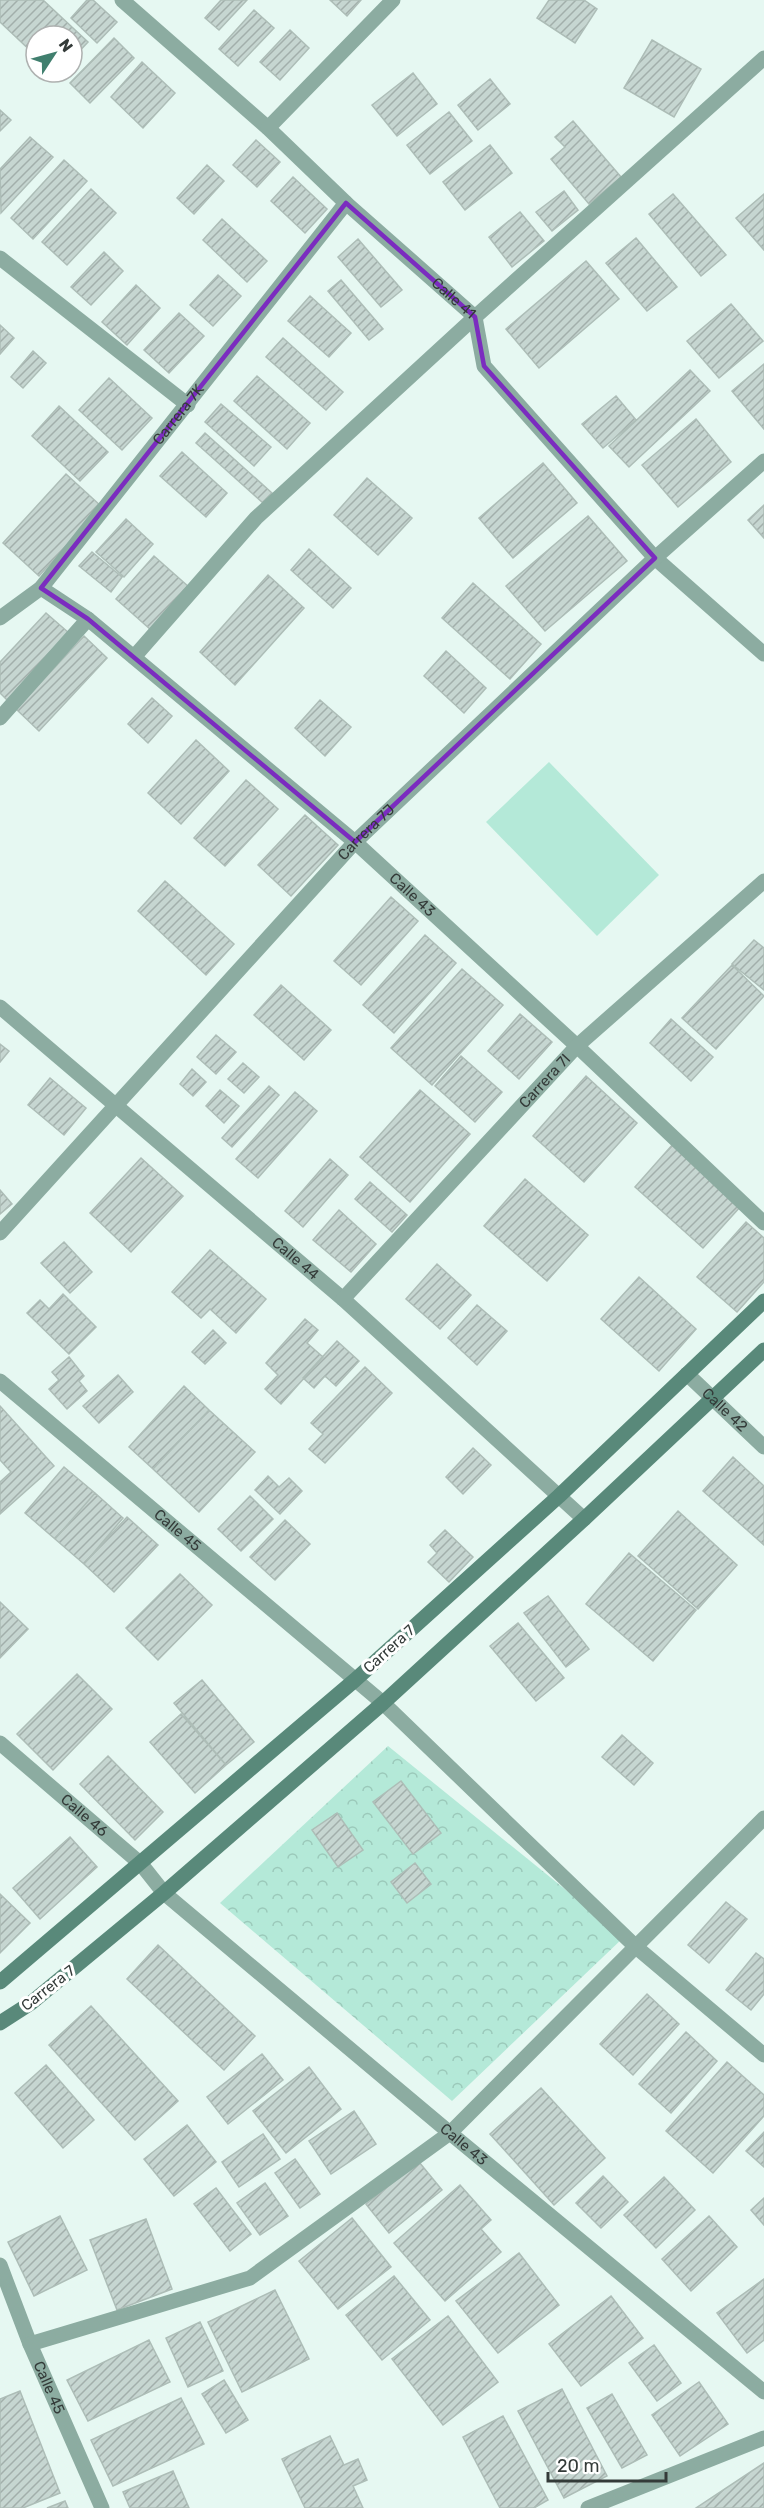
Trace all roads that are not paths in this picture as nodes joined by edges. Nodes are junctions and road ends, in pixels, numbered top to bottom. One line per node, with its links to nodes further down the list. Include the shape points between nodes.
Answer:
1 (122, 0): 4 (street, Calle 41)
2 (393, 0): 4 (street)
3 (764, 58): 7 (street)
4 (268, 128): 5 (street, Calle 41)
5 (346, 203): 7 (street, Calle 41); 8 (street, Carrera 7K)
6 (0, 258): 8 (street)
7 (476, 317): 10 (street, Calle 41, via 484,366); 15 (street, via 256,519)
8 (188, 405): 11 (street, Carrera 7K)
9 (764, 461): 10 (street, Carrera 7J)
10 (655, 558): 14 (street, Calle 41); 17 (street, Carrera 7J)
11 (41, 588): 12 (street, Carrera 7K); 13 (street, Calle 43)
12 (0, 618)
13 (88, 619): 15 (street, Calle 43); 16 (street)
14 (764, 654)
15 (134, 657): 17 (street, Calle 43)
16 (0, 718)
17 (355, 842): 20 (street, Calle 43); 21 (street, Carrera 7J)
18 (764, 881): 20 (street, Carrera 7I)
19 (0, 1007): 21 (street, Calle 44)
20 (577, 1046): 22 (street, Calle 43); 24 (street, Carrera 7I)
21 (115, 1104): 23 (street, Carrera 7J); 24 (street, Calle 44)
22 (764, 1223)
23 (0, 1233)
24 (343, 1299): 31 (street, Calle 44)
25 (764, 1301): 27 (street, Carrera 7)
26 (764, 1350): 29 (street, Carrera 7)
27 (687, 1374): 29 (street, Calle 42); 31 (street, Carrera 7)
28 (0, 1381): 33 (street, Calle 45)
29 (712, 1398): 30 (street, Calle 42); 32 (street, Carrera 7)
30 (764, 1447)
31 (559, 1496): 32 (street, Calle 44); 33 (street, Carrera 7)
32 (584, 1519): 34 (street, Carrera 7)
33 (355, 1680): 34 (street); 37 (street, Carrera 7)
34 (383, 1703): 38 (street, Carrera 7); 39 (street)
35 (0, 1743): 37 (street, Calle 46)
36 (764, 1818): 39 (street)
37 (141, 1864): 38 (street, Calle 46); 40 (street, Carrera 7)
38 (164, 1893): 41 (street, Carrera 7, via 31,2003); 43 (street, Calle 43)
39 (636, 1947): 42 (street); 43 (street)
40 (0, 1982)
41 (0, 2023)
42 (764, 2055)
43 (450, 2133): 45 (street, via 250,2278); 46 (street, Calle 43)
44 (0, 2265): 45 (street, Calle 45)
45 (30, 2344): 48 (street, Calle 45)
46 (764, 2392)
47 (764, 2438): 49 (street)
48 (102, 2508)
49 (588, 2508)

